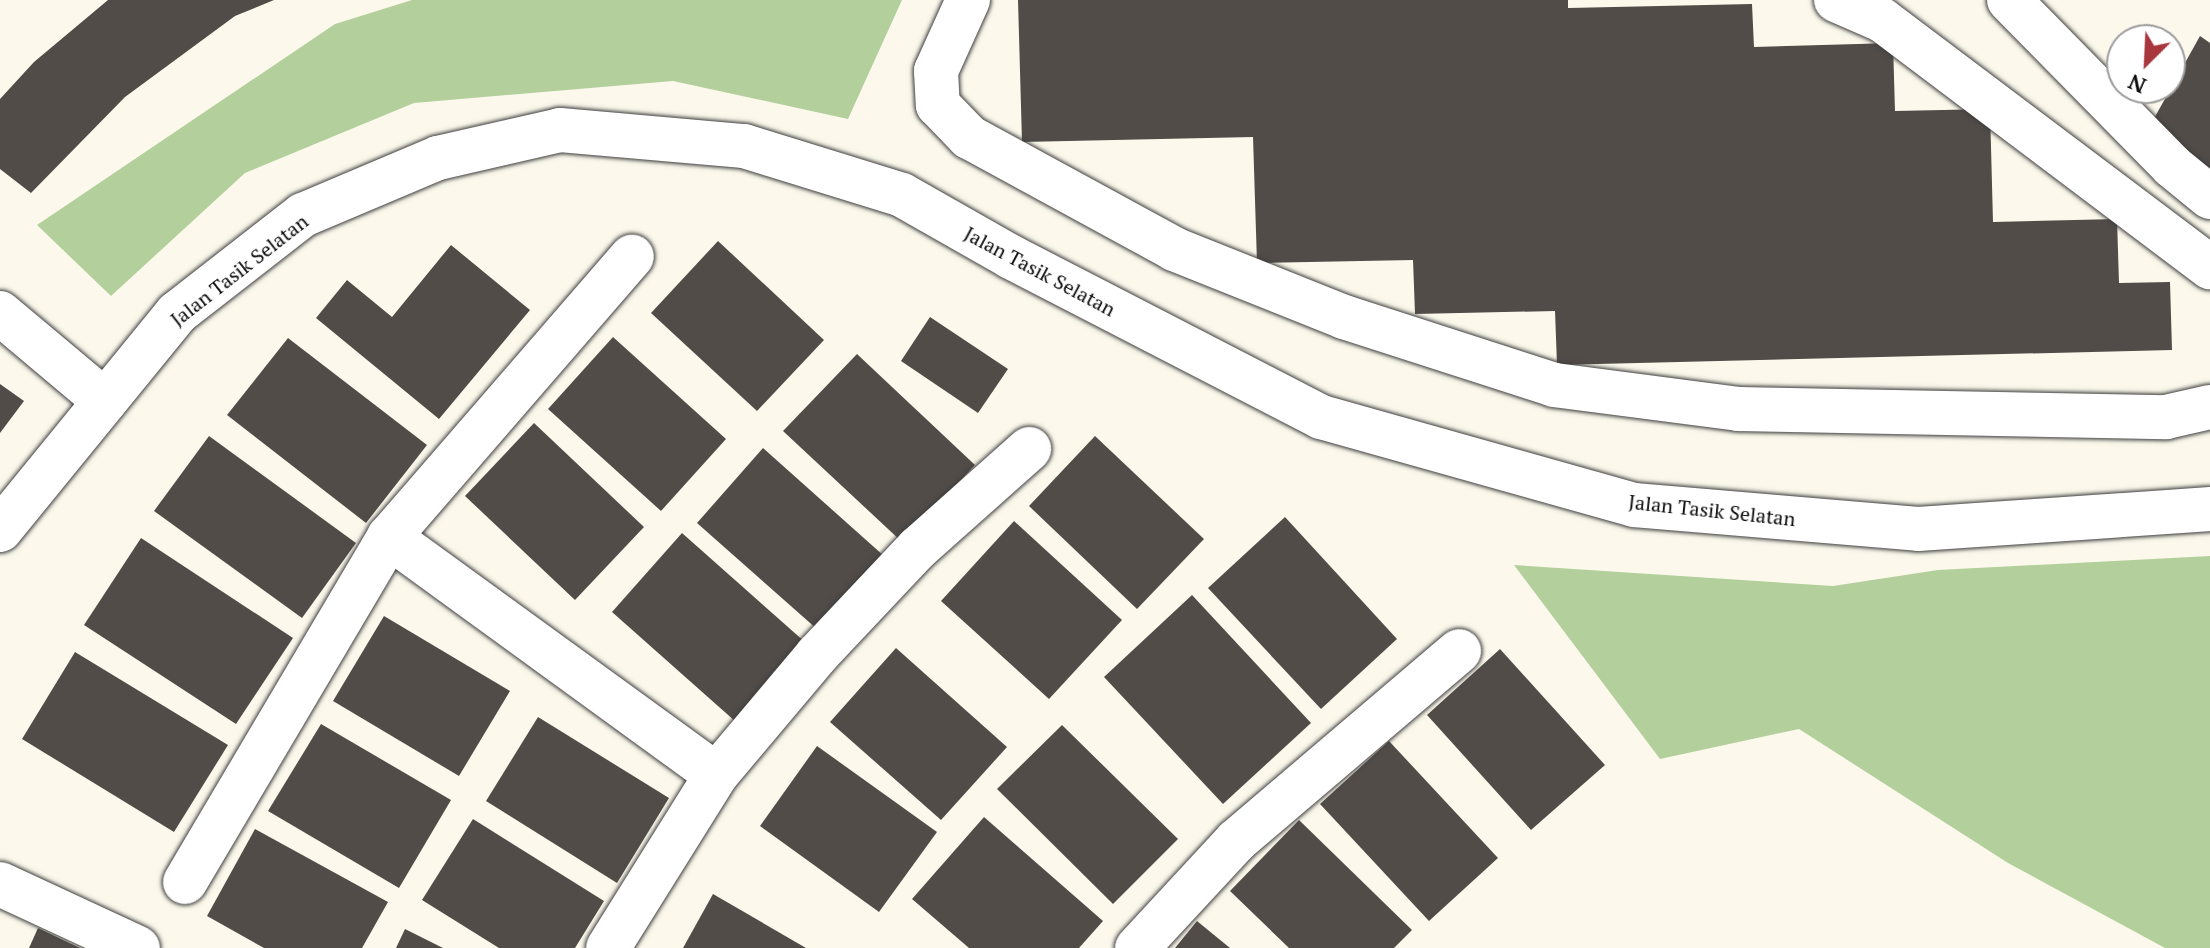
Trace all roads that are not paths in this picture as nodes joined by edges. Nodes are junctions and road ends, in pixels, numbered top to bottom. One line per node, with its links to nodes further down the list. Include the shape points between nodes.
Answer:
1 (968, 0): 9 (street, via 936,71 938,105 969,137 1174,249 1344,317 1554,385 1738,409 2166,417)
2 (1836, 0): 6 (street, via 1882,20)
3 (2009, 0): 4 (street, via 2172,166)
4 (2210, 197)
5 (632, 256): 13 (street)
6 (2210, 267)
7 (0, 313): 8 (street)
8 (105, 401): 11 (street, Jalan Tasik Selatan, via 177,313 303,215 438,158 560,130 744,146 902,195 1321,417 1634,505 1918,529); 12 (street, Jalan Tasik Selatan)
9 (2210, 407)
10 (1029, 449): 15 (street, via 918,548 817,655)
11 (2210, 509)
12 (0, 530)
13 (389, 537): 15 (street); 16 (street)
14 (1459, 651): 20 (street, via 1236,841)
15 (716, 775): 19 (street)
16 (185, 882)
17 (0, 884): 18 (street)
18 (138, 948)
19 (608, 948)
20 (1137, 948)

